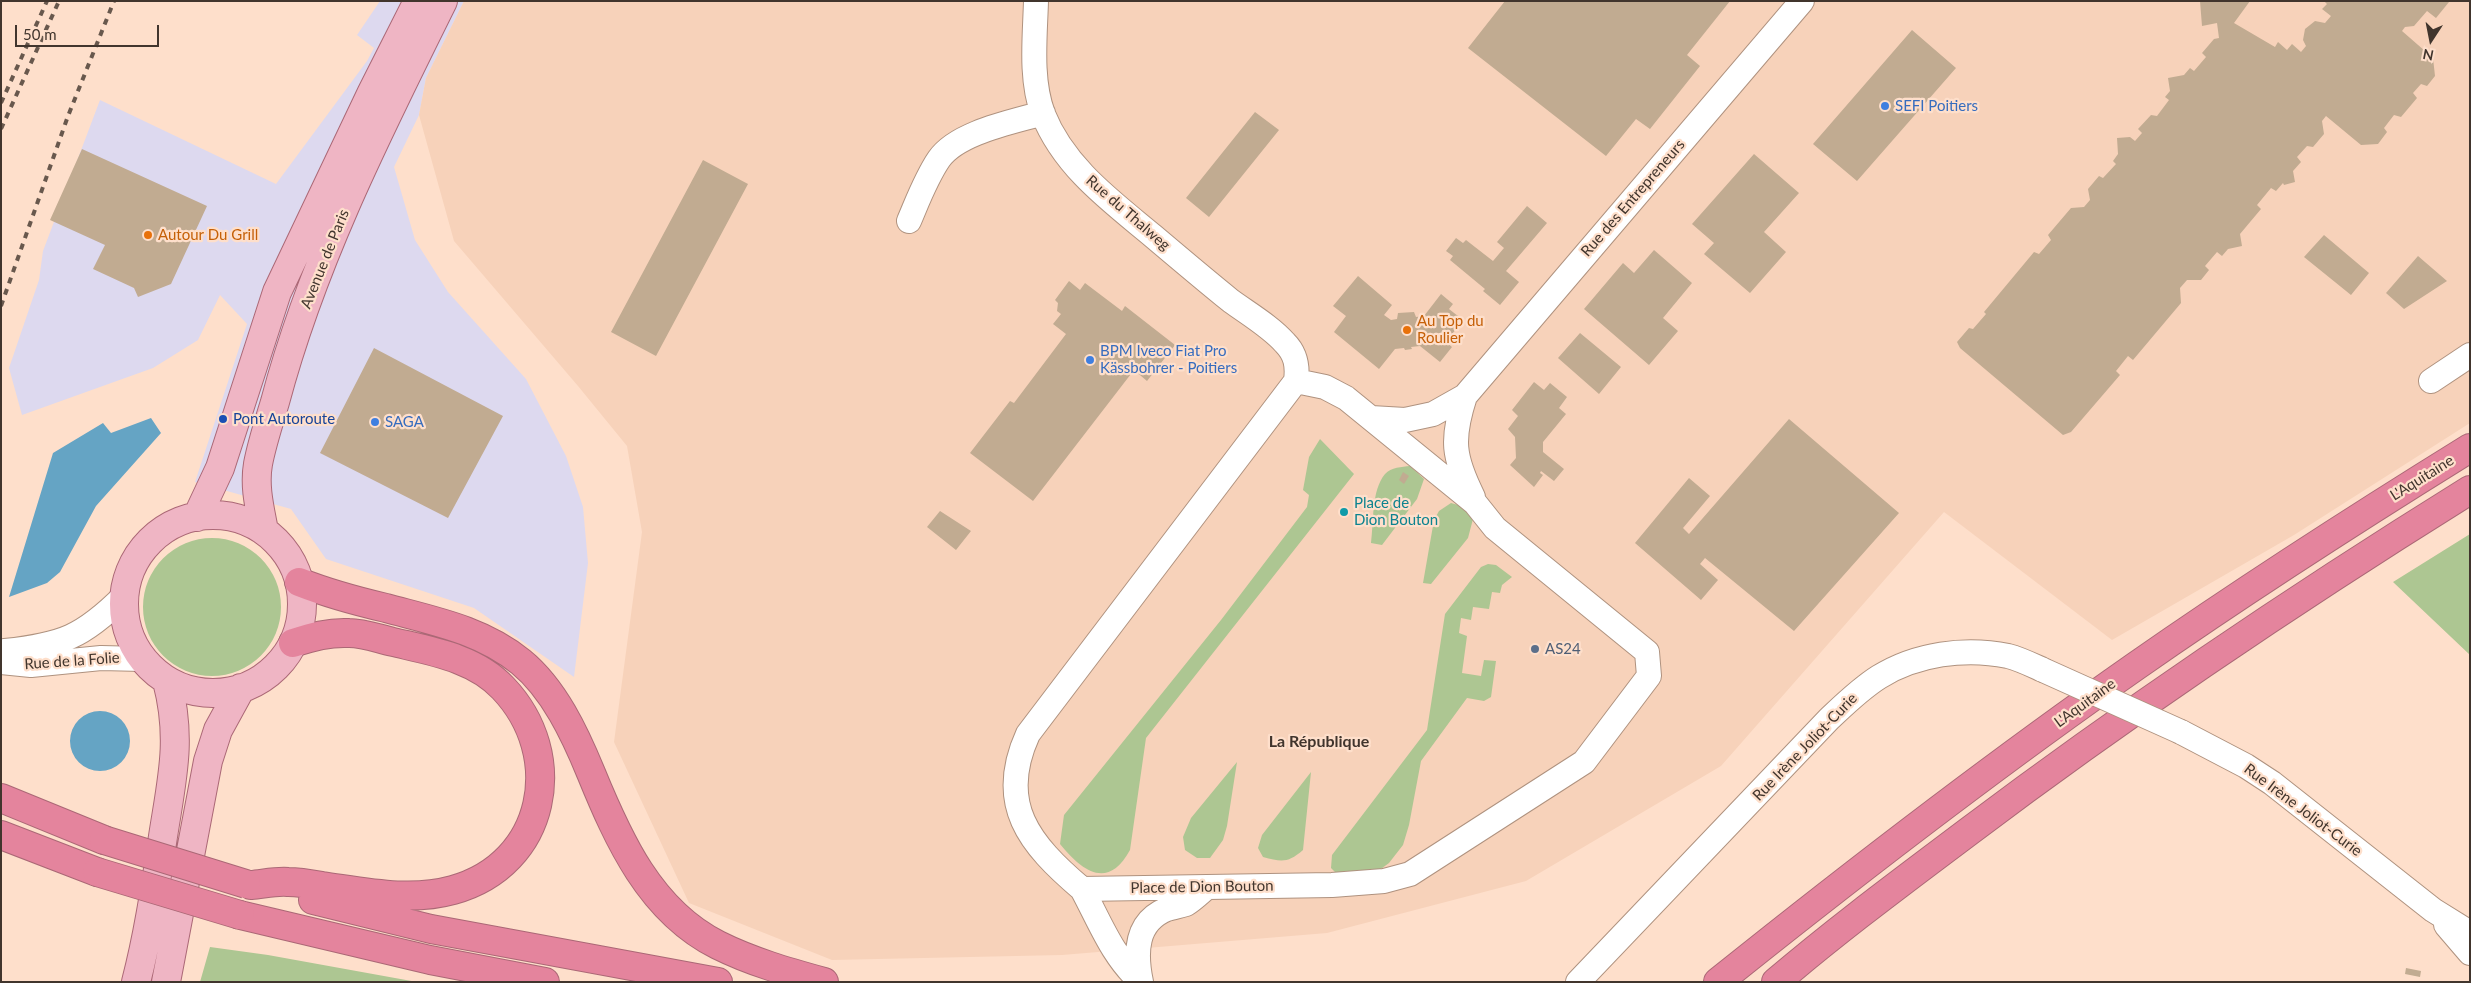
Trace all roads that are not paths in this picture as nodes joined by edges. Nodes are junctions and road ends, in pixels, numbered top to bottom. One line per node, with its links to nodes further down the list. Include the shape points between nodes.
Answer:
1 (418, 1): 15 (main road, Avenue de Paris, via 277,292 220,468)
2 (443, 1): 16 (main road, Avenue de Paris, via 350,198 292,345 258,464 258,501)
3 (1036, 1): 5 (street, Rue du Thalweg, via 1035,56)
4 (1802, 1): 10 (street, Rue des Entrepreneurs)
5 (1043, 114): 6 (street, via 981,132 940,157); 8 (street, Rue du Thalweg, via 1066,155 1095,187 1285,343 1298,368)
6 (909, 221)
7 (2470, 355): 9 (street)
8 (1296, 381): 11 (street, Place de Dion Bouton, via 1332,391); 29 (street, via 1028,734 1018,756 1017,806 1027,829 1041,851)
9 (2431, 381)
10 (1465, 396): 11 (street, via 1433,414 1405,420); 14 (street, via 1458,416 1454,449)
11 (1371, 418): 14 (street, Place de Dion Bouton)
12 (2470, 448): 40 (highway, L'Aquitaine, via 2314,546 2135,667 1895,844)
13 (2470, 490): 41 (highway, via 2333,576 2156,694 1906,878)
14 (1475, 503): 28 (street, Place de Dion Bouton, via 1495,528 1647,652 1649,676 1584,762 1410,874 1384,881 1332,885)
15 (196, 517): 16 (main road, via 228,517); 18 (main road, via 172,525 139,554 130,570)
16 (264, 531): 17 (main road, via 292,564)
17 (299, 582): 19 (main road, via 302,605); 37 (highway, via 469,631 515,658 551,696 580,747 625,850 641,876 677,917 716,944 739,955)
18 (124, 596): 20 (street, Rue de la Folie, via 102,618 64,640 31,650); 21 (main road, via 126,622 132,643)
19 (293, 643): 24 (main road, via 270,672); 27 (highway, via 322,634 356,633 464,661 484,673 502,686 529,724 540,760 539,800 533,821 508,858 454,890 414,896 289,882)
20 (1, 652)
21 (142, 659): 22 (street, Rue de la Folie, via 101,658 31,666); 23 (main road)
22 (1, 662)
23 (167, 681): 24 (main road, via 203,693); 33 (main road, via 176,730 176,759 152,910)
24 (242, 688): 34 (main road, via 218,730 208,761)
25 (1, 798): 27 (highway, bridge, via 104,840)
26 (1, 835): 35 (highway, bridge, via 97,872 240,915 430,960)
27 (248, 884): 36 (highway, via 431,929)
28 (1207, 887): 29 (street, Place de Dion Bouton); 38 (street, via 1186,904 1167,909 1148,922 1138,946)
29 (1082, 889): 38 (street, via 1112,949)
30 (2433, 910): 31 (street, Rue Irène Joliot-Curie); 32 (street); 39 (street, Rue Irène Joliot-Curie, bridge, via 2246,766 2180,732 2009,656 1952,653 1918,660 1880,676 1857,693)
31 (2470, 933)
32 (2470, 953)
33 (136, 982)
34 (166, 982)
35 (545, 982)
36 (718, 982)
37 (824, 982)
38 (1141, 982)
39 (1578, 982)
40 (1718, 982)
41 (1776, 982)

